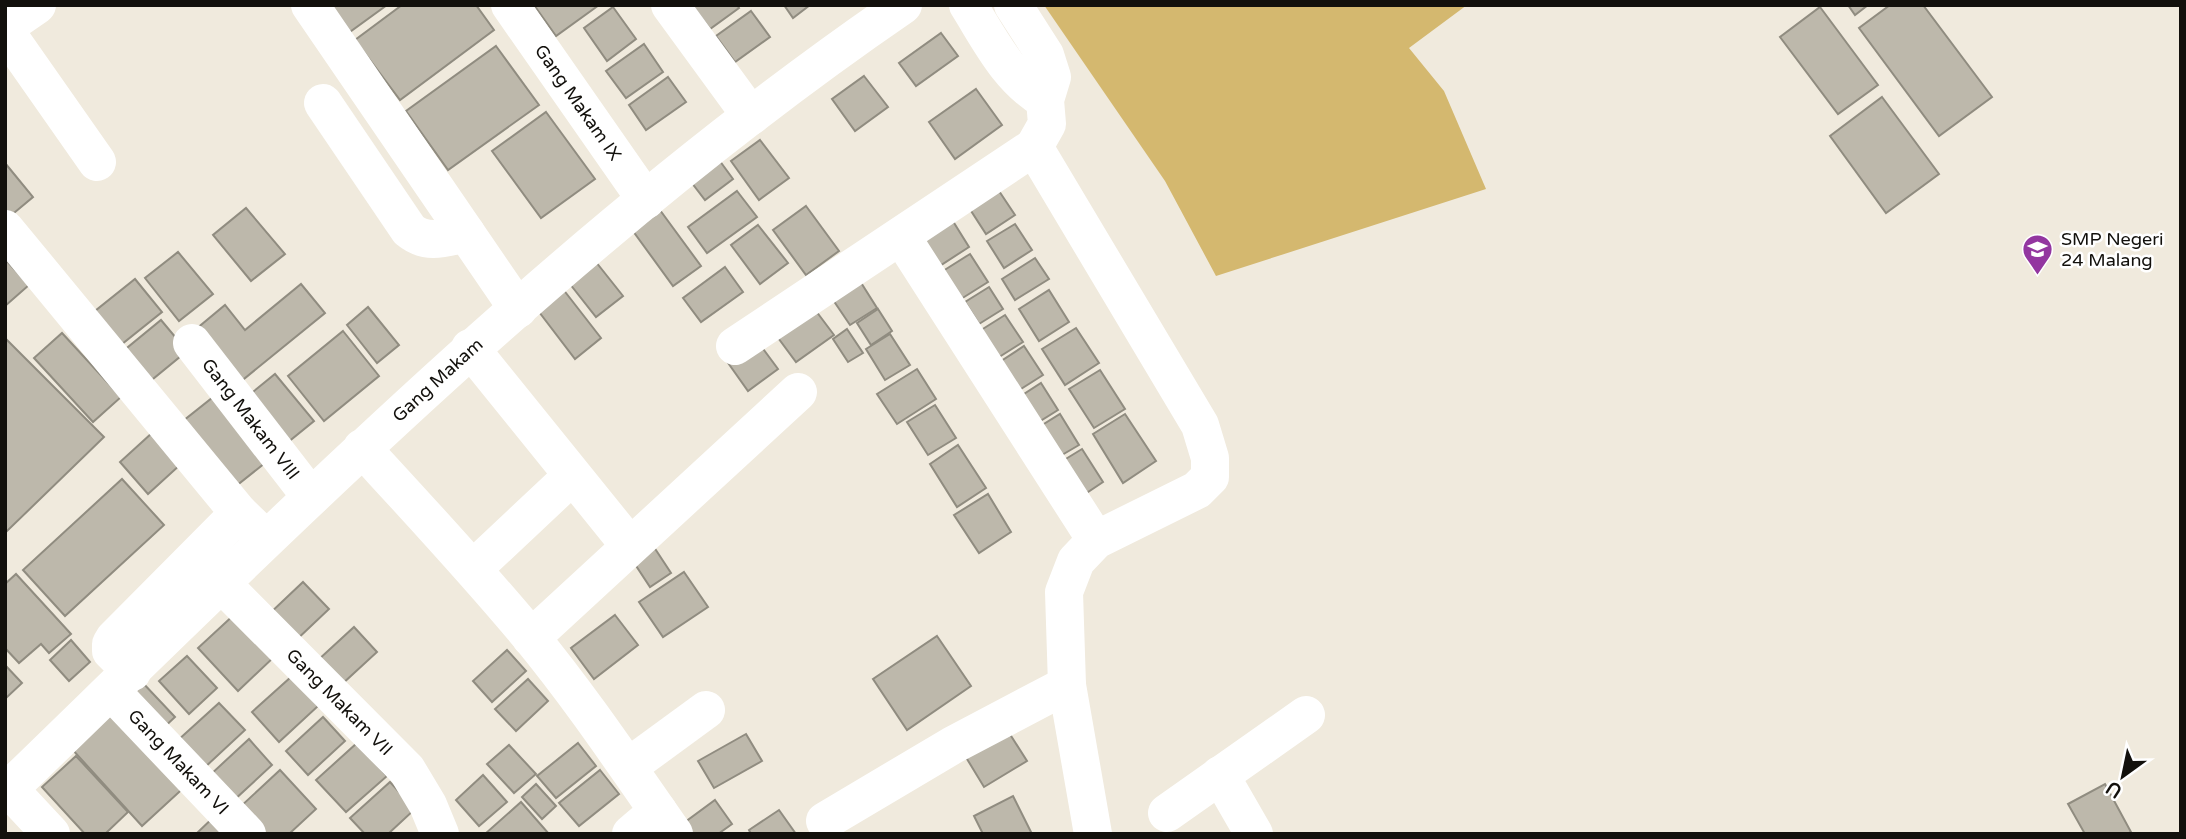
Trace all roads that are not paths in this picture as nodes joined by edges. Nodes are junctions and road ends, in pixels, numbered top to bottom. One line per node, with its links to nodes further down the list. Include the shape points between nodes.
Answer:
1 (37, 5): 12 (street, via 8,25 8,34)
2 (310, 5): 14 (street)
3 (510, 5): 13 (street, Gang Makam IX)
4 (670, 5): 10 (street)
5 (968, 5): 8 (street, via 1005,64 1024,87)
6 (1013, 5): 8 (street, via 1051,68 1052,84)
7 (882, 11): 10 (street, Gang Makam)
8 (1045, 100): 11 (street, via 1046,124)
9 (323, 103): 14 (street, via 409,230 436,240)
10 (751, 116): 13 (street, Gang Makam)
11 (1034, 147): 16 (street); 26 (street, via 1200,425 1210,458 1210,477 1197,491)
12 (97, 162)
13 (646, 200): 17 (street, Gang Makam)
14 (457, 219): 17 (street)
15 (5, 229): 25 (street)
16 (901, 236): 19 (street); 26 (street)
17 (518, 309): 20 (street, Gang Makam)
18 (192, 343): 24 (street, Gang Makam VIII)
19 (734, 346)
20 (470, 348): 22 (street, Gang Makam); 23 (street)
21 (798, 392): 27 (street)
22 (362, 448): 24 (street, Gang Makam); 28 (street)
23 (572, 476): 27 (street); 28 (street)
24 (310, 497): 25 (street, Gang Makam)
25 (253, 526): 29 (street, Gang Makam); 31 (street, Gang Makam VI, via 114,639 111,651)
26 (1096, 540): 32 (street, via 1076,561 1064,592)
27 (630, 546): 30 (street)
28 (473, 569): 30 (street)
29 (222, 583): 31 (street, Gang Makam); 43 (street, Gang Makam VII, via 400,763 417,785)
30 (531, 638): 35 (street)
31 (122, 682): 37 (street, Gang Makam); 42 (street, Gang Makam VI)
32 (1067, 685): 39 (street, via 953,745); 44 (street)
33 (706, 710): 35 (street)
34 (1306, 715): 36 (street)
35 (628, 767): 40 (street)
36 (1220, 775): 38 (street); 45 (street)
37 (7, 791): 41 (street)
38 (1167, 813)
39 (825, 821)
40 (654, 826)
41 (51, 834)
42 (247, 834)
43 (440, 834)
44 (1093, 834)
45 (1254, 834)

